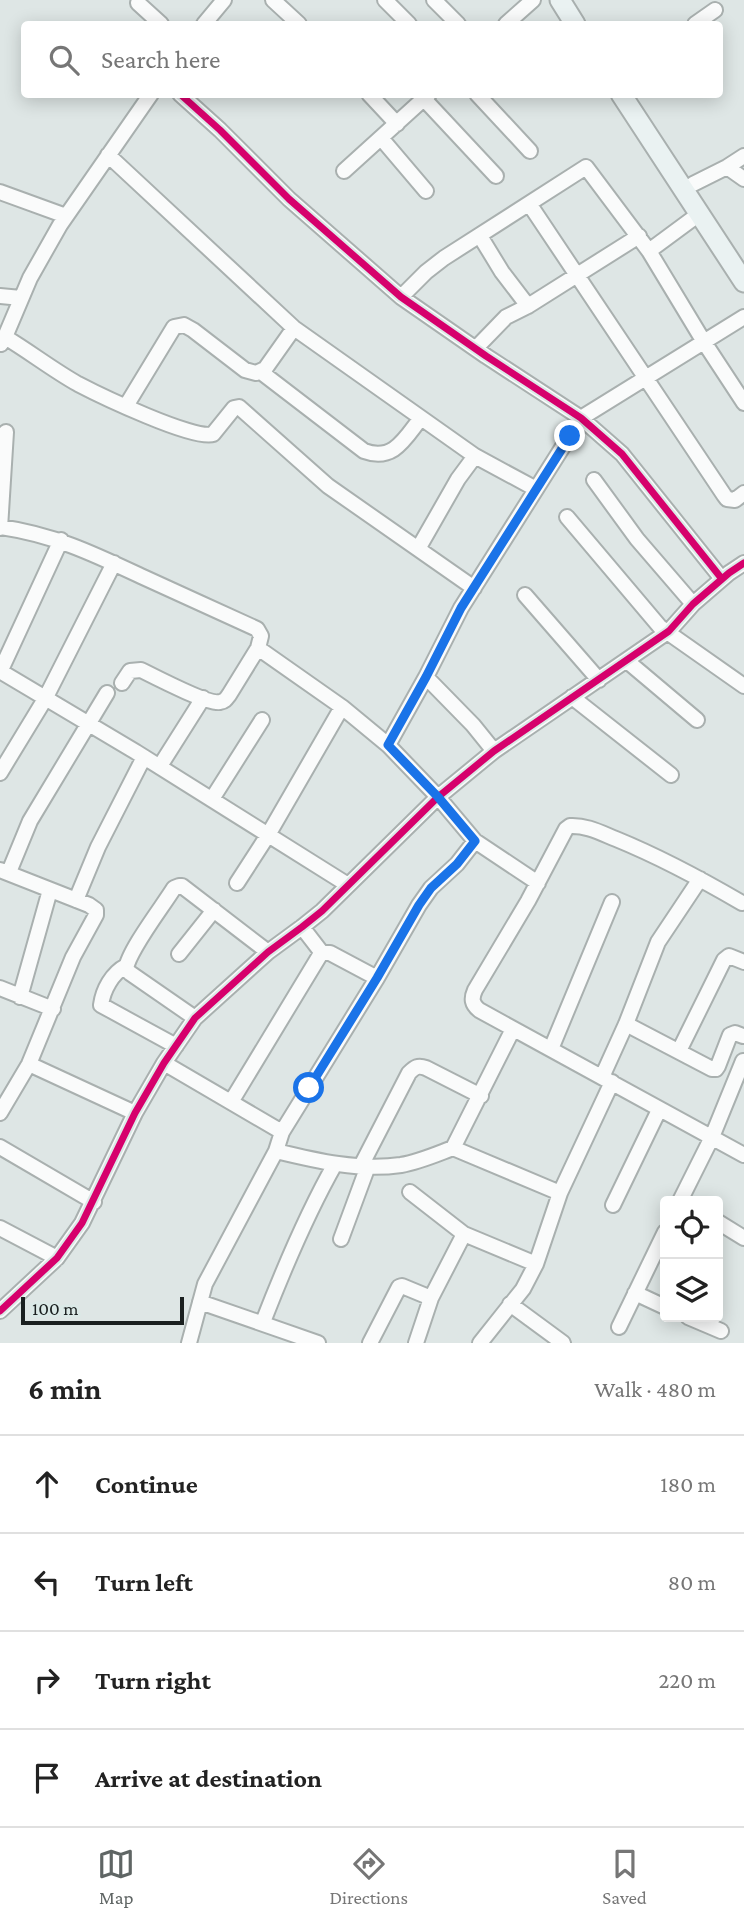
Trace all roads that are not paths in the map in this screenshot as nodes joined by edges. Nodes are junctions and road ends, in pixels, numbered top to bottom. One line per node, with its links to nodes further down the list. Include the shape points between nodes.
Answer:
1 (224, 0): 11 (street)
2 (273, 0): 12 (street)
3 (385, 0): 13 (street)
4 (434, 0): 14 (street)
5 (533, 0): 15 (street)
6 (560, 0): 16 (main road)
7 (573, 0): 17 (main road)
8 (138, 3): 10 (street)
9 (715, 10): 18 (street)
10 (158, 21)
11 (206, 21)
12 (296, 21)
13 (406, 21)
14 (455, 21)
15 (509, 21)
16 (573, 21)
17 (587, 21)
18 (699, 21)
19 (148, 98): 30 (street)
20 (184, 98): 49 (street, via 289,199)
21 (373, 98): 27 (street)
22 (426, 98): 27 (street)
23 (428, 98): 34 (street)
24 (481, 98): 29 (street)
25 (624, 98): 40 (main road)
26 (637, 98): 36 (main road)
27 (397, 124): 28 (street)
28 (381, 138): 33 (street); 37 (street)
29 (530, 151)
30 (108, 155): 41 (street); 53 (street)
31 (744, 156): 32 (street)
32 (727, 167): 35 (street); 36 (street)
33 (344, 171)
34 (496, 176)
35 (744, 179)
36 (693, 184): 45 (main road)
37 (426, 191)
38 (0, 192): 41 (street)
39 (530, 205): 42 (street); 43 (street, via 586,167); 46 (street)
40 (699, 214): 44 (street); 47 (main road)
41 (66, 216): 50 (street)
42 (480, 236): 49 (street, via 444,258); 51 (street)
43 (639, 236): 44 (street); 46 (street)
44 (649, 251): 55 (street)
45 (744, 261)
46 (577, 275): 51 (street); 58 (street)
47 (744, 282)
48 (0, 296): 50 (street)
49 (401, 297): 56 (street)
50 (21, 299): 54 (street)
51 (528, 306): 56 (street, via 506,317)
52 (744, 317): 55 (street)
53 (294, 328): 57 (street); 61 (street)
54 (3, 341): 60 (street)
55 (704, 342): 58 (street); 59 (street)
56 (476, 348): 62 (street)
57 (261, 372): 60 (street, via 245,370 180,325 170,332); 61 (street, via 370,453 397,448)
58 (645, 378): 62 (street); 67 (street, via 727,499)
59 (744, 403)
60 (126, 406): 71 (street, via 206,436 239,407 328,486)
61 (421, 418): 64 (street)
62 (581, 418): 66 (street); 74 (street, via 622,454)
63 (6, 432): 69 (street)
64 (475, 456): 66 (street); 71 (street)
65 (594, 480): 77 (street)
66 (536, 489): 75 (street)
67 (744, 494)
68 (567, 517): 78 (street, via 660,627)
69 (0, 527): 70 (street)
70 (61, 540): 72 (street); 81 (street)
71 (418, 549): 75 (street)
72 (114, 563): 79 (street, via 257,629 261,636); 89 (street)
73 (744, 563): 74 (street)
74 (722, 579): 77 (street)
75 (474, 588): 82 (street)
76 (526, 595): 83 (street)
77 (693, 604): 78 (street)
78 (669, 631): 80 (street); 85 (street)
79 (258, 648): 88 (street, via 226,699); 90 (street)
80 (627, 661): 83 (street); 92 (street)
81 (0, 672): 89 (street)
82 (426, 677): 94 (street); 95 (street)
83 (599, 680): 87 (street)
84 (122, 683): 88 (street, via 130,671 141,670)
85 (744, 686)
86 (107, 693): 93 (street)
87 (572, 697): 95 (street); 99 (street)
88 (203, 698): 97 (street)
89 (45, 699): 93 (street); 98 (street)
90 (342, 708): 94 (street); 102 (street)
91 (262, 720): 101 (street)
92 (697, 720)
93 (89, 724): 96 (street); 104 (street)
94 (388, 745): 100 (street)
95 (494, 751): 100 (street)
96 (144, 757): 97 (street); 110 (street)
97 (160, 766): 101 (street)
98 (0, 773)
99 (671, 775)
100 (438, 797): 103 (street); 108 (street)
101 (212, 799): 102 (street)
102 (268, 835): 106 (street); 108 (street)
103 (475, 841): 107 (street); 120 (street, via 431,888)
104 (4, 871): 109 (street)
105 (700, 879): 107 (street, via 652,854 570,825); 112 (street); 125 (street, via 658,942)
106 (237, 883)
107 (538, 883): 126 (street, via 471,999 479,1010)
108 (348, 885): 114 (street)
109 (50, 890): 110 (street); 122 (street)
110 (76, 900): 123 (street, via 92,907 96,915)
111 (612, 902): 129 (street)
112 (742, 903)
113 (214, 910): 115 (street); 117 (street); 119 (street, via 176,886)
114 (302, 927): 115 (street); 116 (street)
115 (268, 951): 124 (street)
116 (323, 953): 120 (street); 136 (street)
117 (179, 954)
118 (744, 962): 130 (street, via 729,956 724,960)
119 (126, 966): 124 (street); 128 (street, via 115,972 101,1005)
120 (377, 978): 140 (street)
121 (0, 988): 122 (street)
122 (20, 997): 123 (street)
123 (52, 1009): 133 (street)
124 (195, 1018): 128 (street)
125 (626, 1024): 130 (street); 134 (street)
126 (513, 1029): 129 (street); 135 (street)
127 (743, 1035): 130 (street, via 730,1035 716,1069)
128 (176, 1046): 132 (street)
129 (551, 1049): 134 (street)
130 (678, 1051)
131 (743, 1061): 141 (street)
132 (164, 1063): 136 (street); 139 (street)
133 (29, 1065): 137 (street, via 10,1098); 139 (street)
134 (607, 1079): 138 (street); 149 (street)
135 (481, 1096): 143 (street); 147 (street, via 426,1068 414,1068)
136 (231, 1102): 140 (street)
137 (2, 1103)
138 (659, 1110): 141 (street); 152 (street)
139 (135, 1113): 151 (street)
140 (282, 1132): 144 (street)
141 (712, 1137): 145 (street); 150 (street)
142 (0, 1147): 151 (street)
143 (453, 1148): 147 (street, via 402,1165); 149 (street)
144 (276, 1151): 146 (street); 163 (street, via 205,1284)
145 (744, 1155)
146 (335, 1164): 147 (street); 167 (street, via 306,1217)
147 (364, 1166): 157 (street)
148 (410, 1192): 155 (street)
149 (560, 1193): 160 (street)
150 (684, 1196)
151 (94, 1202): 159 (street)
152 (613, 1205)
153 (723, 1225): 156 (street)
154 (0, 1228): 159 (street)
155 (464, 1234): 160 (street); 162 (street)
156 (744, 1238)
157 (341, 1239)
158 (660, 1242): 161 (street)
159 (57, 1258): 166 (street)
160 (537, 1264): 164 (street)
161 (635, 1293): 165 (street); 169 (street)
162 (431, 1297): 173 (street, via 399,1287); 174 (street)
163 (200, 1302): 167 (street); 171 (street)
164 (510, 1304): 175 (street); 176 (street)
165 (660, 1305)
166 (0, 1311)
167 (263, 1322): 172 (street)
168 (700, 1322): 170 (street)
169 (619, 1327)
170 (721, 1331)
171 (189, 1343)
172 (317, 1343)
173 (370, 1343)
174 (416, 1343)
175 (481, 1343)
176 (563, 1343)

